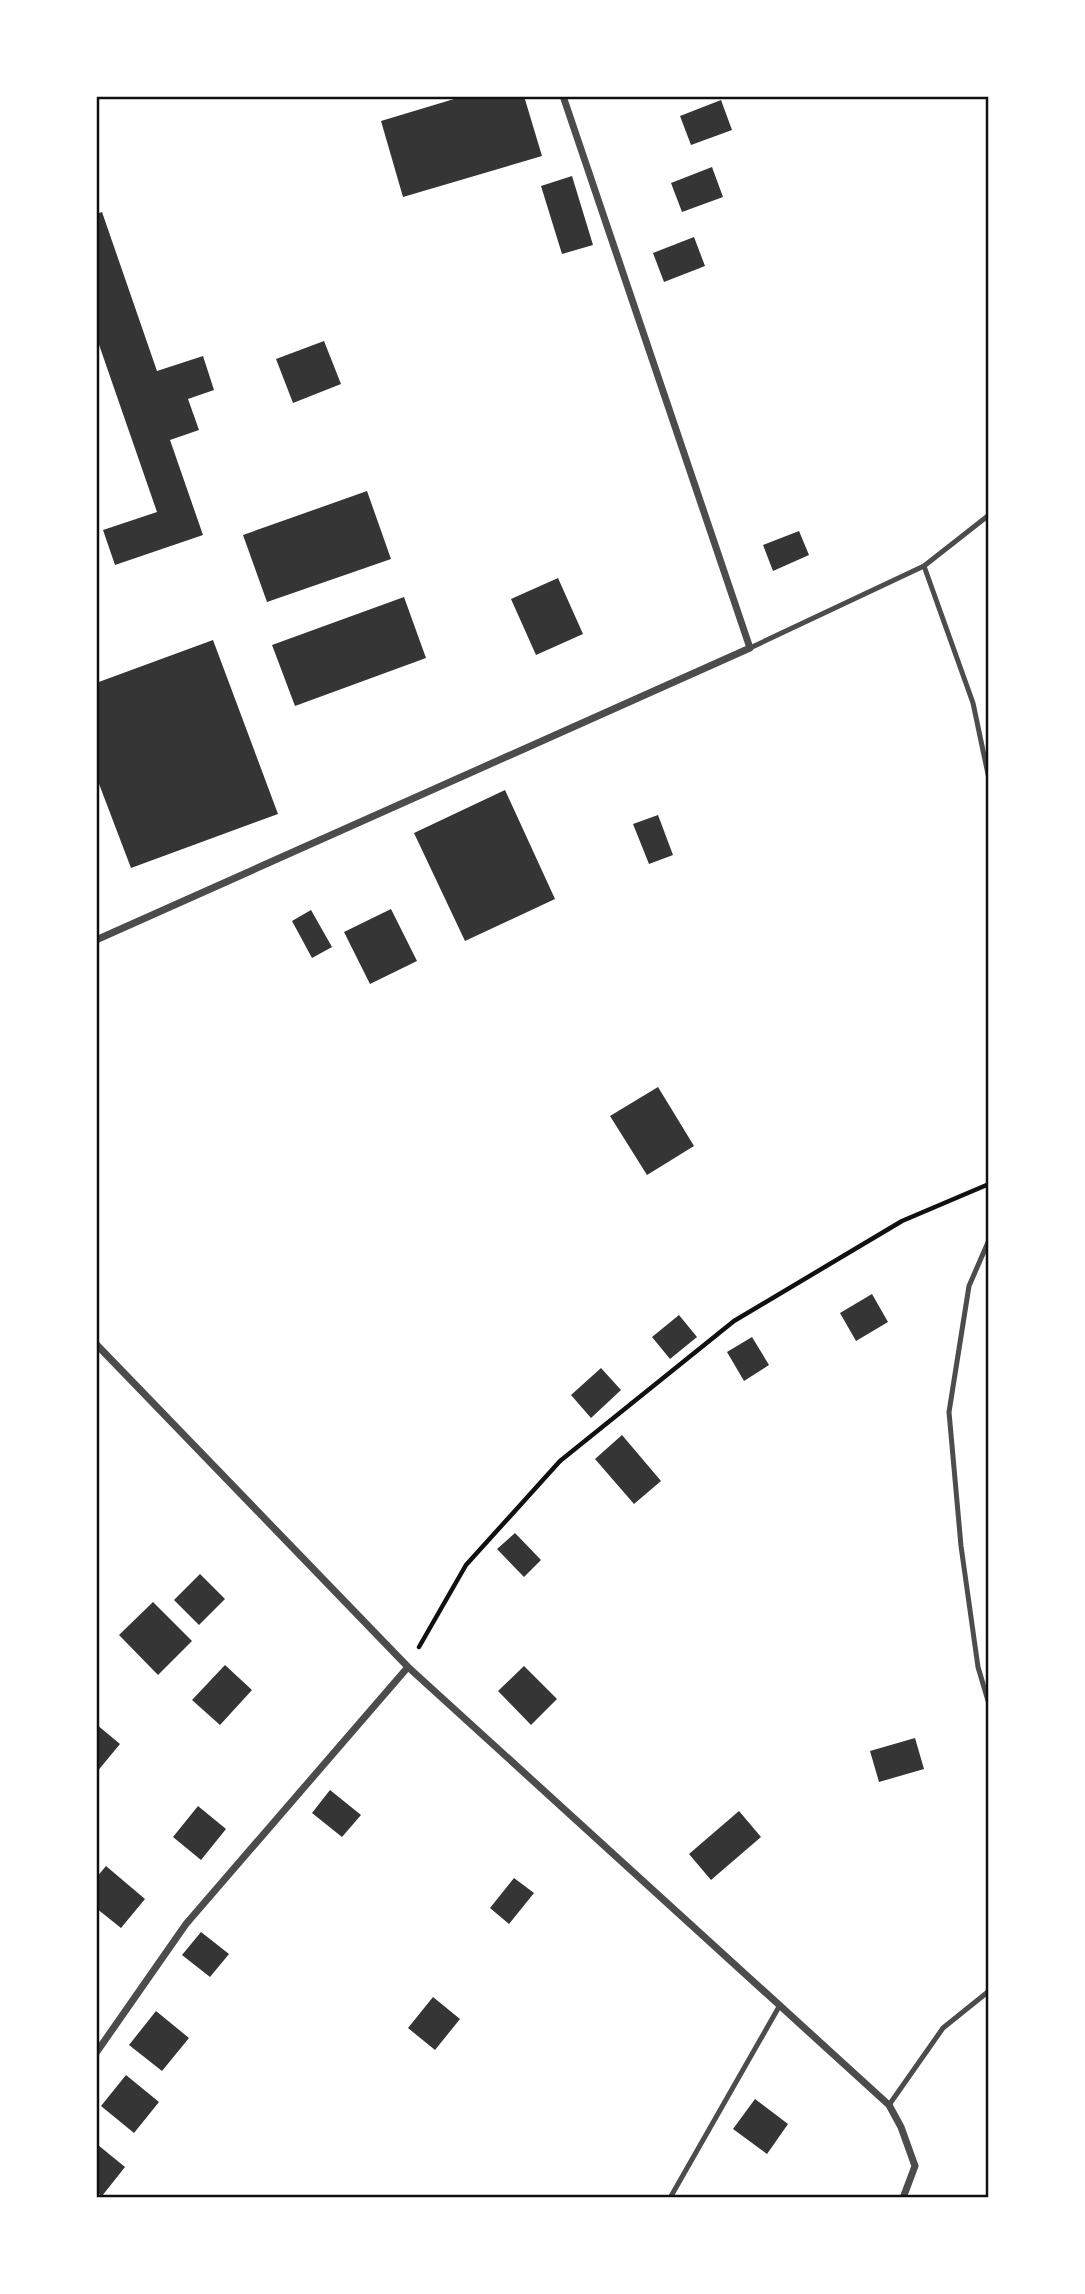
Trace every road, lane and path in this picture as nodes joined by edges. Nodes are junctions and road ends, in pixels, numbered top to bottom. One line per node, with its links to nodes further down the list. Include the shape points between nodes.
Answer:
1 (563, 96): 4 (street)
2 (989, 515): 3 (lane)
3 (924, 566): 4 (lane); 5 (lane, via 973,703)
4 (750, 648): 6 (street)
5 (989, 779)
6 (96, 940)
7 (989, 1184): 10 (path, via 902,1221 734,1321 560,1461 466,1565)
8 (989, 1240): 11 (lane, via 968,1286 949,1412 961,1546 978,1667)
9 (96, 1344): 10 (street)
10 (408, 1667): 13 (street); 14 (street, via 186,1924)
11 (989, 1704)
12 (989, 1991): 15 (lane, via 943,2028)
13 (780, 2005): 15 (street); 16 (lane)
14 (96, 2053)
15 (889, 2105): 17 (street, via 915,2166)
16 (670, 2198)
17 (903, 2198)

